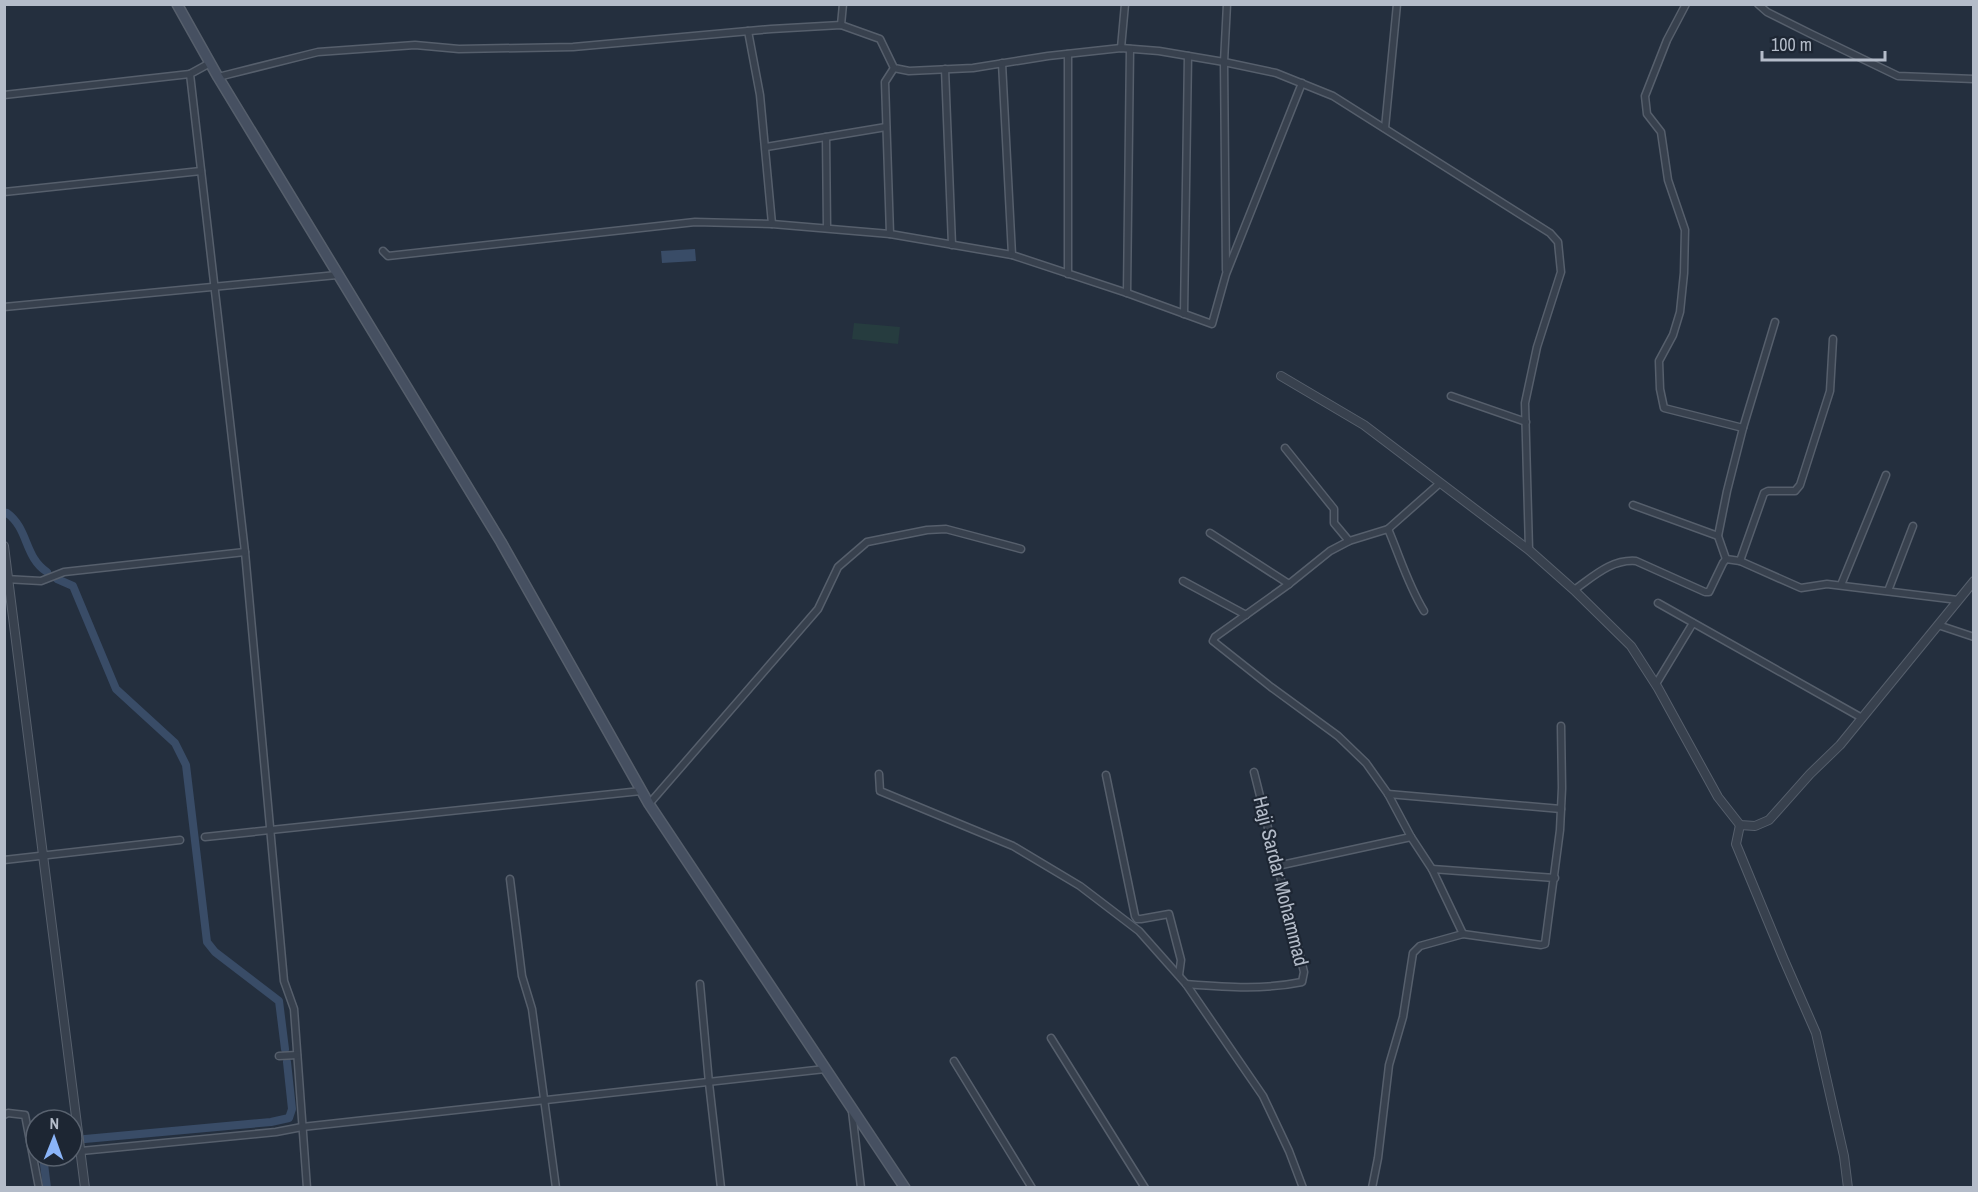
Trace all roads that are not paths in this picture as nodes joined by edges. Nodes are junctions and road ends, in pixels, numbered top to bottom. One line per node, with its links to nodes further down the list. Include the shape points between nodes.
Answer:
1 (177, 4): 15 (main road)
2 (843, 4): 8 (street)
3 (1125, 4): 10 (street)
4 (1227, 4): 14 (street)
5 (1397, 4): 25 (street)
6 (1686, 4): 48 (street, via 1645,96 1647,114 1661,132 1668,180 1685,230 1680,312 1659,362 1660,389 1664,408)
7 (1758, 4): 21 (street, via 1898,76)
8 (841, 25): 9 (street); 17 (street, via 880,39)
9 (748, 31): 20 (street, via 573,47 459,50 415,45 318,52); 27 (street)
10 (1121, 48): 11 (street); 12 (street)
11 (1130, 49): 13 (street); 40 (street)
12 (1068, 54): 16 (street); 36 (street)
13 (1188, 56): 14 (street); 42 (street)
14 (1224, 62): 22 (street); 37 (street)
15 (210, 63): 19 (street); 20 (main road)
16 (1002, 63): 18 (street); 35 (street)
17 (894, 68): 18 (street); 24 (street, via 885,82)
18 (945, 69): 33 (street)
19 (190, 74): 23 (street); 28 (street)
20 (218, 77): 38 (main road)
21 (1974, 79)
22 (1302, 83): 25 (street, via 1333,96); 37 (street)
23 (4, 95)
24 (886, 127): 26 (street); 32 (street)
25 (1385, 128): 47 (street, via 1550,233 1558,242 1561,272 1537,347 1525,403)
26 (826, 137): 27 (street); 31 (street)
27 (765, 147): 30 (street)
28 (201, 171): 29 (street); 39 (street)
29 (4, 192)
30 (772, 224): 31 (street); 34 (street, via 695,222 388,256)
31 (827, 228): 32 (street)
32 (890, 234): 33 (street)
33 (952, 245): 35 (street)
34 (384, 251)
35 (1012, 255): 36 (street)
36 (1068, 274): 40 (street)
37 (1226, 274): 42 (street, via 1212,324)
38 (338, 275): 39 (street); 84 (main road, via 501,542)
39 (216, 286): 41 (street); 61 (street)
40 (1127, 293): 42 (street)
41 (4, 307)
42 (1184, 314)
43 (1775, 322): 48 (street)
44 (1833, 339): 63 (street, via 1830,390 1800,485 1795,491 1764,493)
45 (1281, 376): 51 (street, via 1364,425)
46 (1451, 396): 47 (street)
47 (1526, 422): 60 (street)
48 (1743, 428): 56 (street)
49 (1285, 448): 57 (street, via 1334,509 1334,523)
50 (1887, 475): 68 (street)
51 (1440, 483): 54 (street); 60 (street)
52 (1633, 505): 56 (street)
53 (1913, 526): 70 (street)
54 (1388, 529): 57 (street); 73 (street, via 1407,580)
55 (1210, 533): 67 (street)
56 (1718, 536): 62 (street)
57 (1348, 541): 67 (street, via 1329,551)
58 (4, 546): 64 (street)
59 (1021, 549): 86 (street, via 946,530 867,542 838,567 818,609)
60 (1529, 550): 69 (street)
61 (245, 552): 64 (street, via 64,572 41,581); 89 (street)
62 (1726, 559): 63 (street); 69 (street, via 1709,592 1630,560 1607,566)
63 (1740, 561): 68 (street, via 1801,588)
64 (6, 579): 93 (street)
65 (1183, 581): 74 (street)
66 (1974, 581): 71 (street)
67 (1289, 584): 74 (street)
68 (1841, 585): 70 (street)
69 (1574, 590): 78 (street, via 1631,646)
70 (1888, 591): 71 (street)
71 (1958, 600): 76 (street)
72 (1658, 603): 75 (street)
73 (1424, 611)
74 (1246, 615): 85 (street, via 1215,637 1215,643 1338,736 1366,763)
75 (1693, 623): 78 (street); 79 (street)
76 (1938, 625): 77 (street); 79 (street)
77 (1974, 637)
78 (1656, 684): 88 (street, via 1718,797)
79 (1862, 718): 88 (street, via 1769,820 1755,826)
80 (1562, 726): 87 (street)
81 (1254, 772): 95 (street, Haji Sardar Mohammad)
82 (879, 774): 100 (street, via 880,791 1012,846 1080,886 1139,931)
83 (1106, 775): 100 (street, via 1135,916 1141,919 1169,914 1181,960)
84 (641, 791): 86 (main road); 89 (street)
85 (1388, 794): 87 (street); 91 (street)
86 (648, 804): 107 (main road)
87 (1561, 809): 97 (street)
88 (1740, 825): 129 (street, via 1736,844 1816,1033)
89 (270, 830): 90 (street); 104 (street, via 284,981 294,1009)
90 (205, 837)
91 (1411, 837): 95 (street); 96 (street)
92 (180, 840): 93 (street)
93 (43, 855): 94 (street); 110 (street)
94 (4, 860)
95 (1277, 866): 102 (street, Haji Sardar Mohammad, via 1304,972 1302,982 1243,988)
96 (1432, 868): 97 (street); 99 (street)
97 (1555, 878): 99 (street, via 1545,944)
98 (510, 879): 109 (street, via 522,976 532,1009)
99 (1463, 933): 128 (street, via 1420,946 1413,953 1389,1065)
100 (1179, 975): 102 (street)
101 (700, 984): 108 (street)
102 (1186, 984): 127 (street, via 1263,1096)
103 (1051, 1038): 126 (street)
104 (297, 1055): 105 (street); 114 (street)
105 (279, 1056)
106 (954, 1061): 125 (street)
107 (825, 1070): 108 (street); 111 (main road)
108 (709, 1083): 109 (street); 122 (street)
109 (545, 1099): 114 (street); 121 (street)
110 (74, 1108)
111 (852, 1110): 123 (street); 124 (main road)
112 (4, 1114): 113 (street)
113 (24, 1114)
114 (302, 1127): 115 (street); 120 (street)
115 (84, 1145)
116 (36, 1168): 118 (street)
117 (82, 1168): 119 (street)
118 (39, 1188)
119 (85, 1188)
120 (307, 1188)
121 (556, 1188)
122 (721, 1188)
123 (861, 1188)
124 (904, 1188)
125 (1032, 1188)
126 (1145, 1188)
127 (1303, 1188)
128 (1372, 1188)
129 (1848, 1188)

